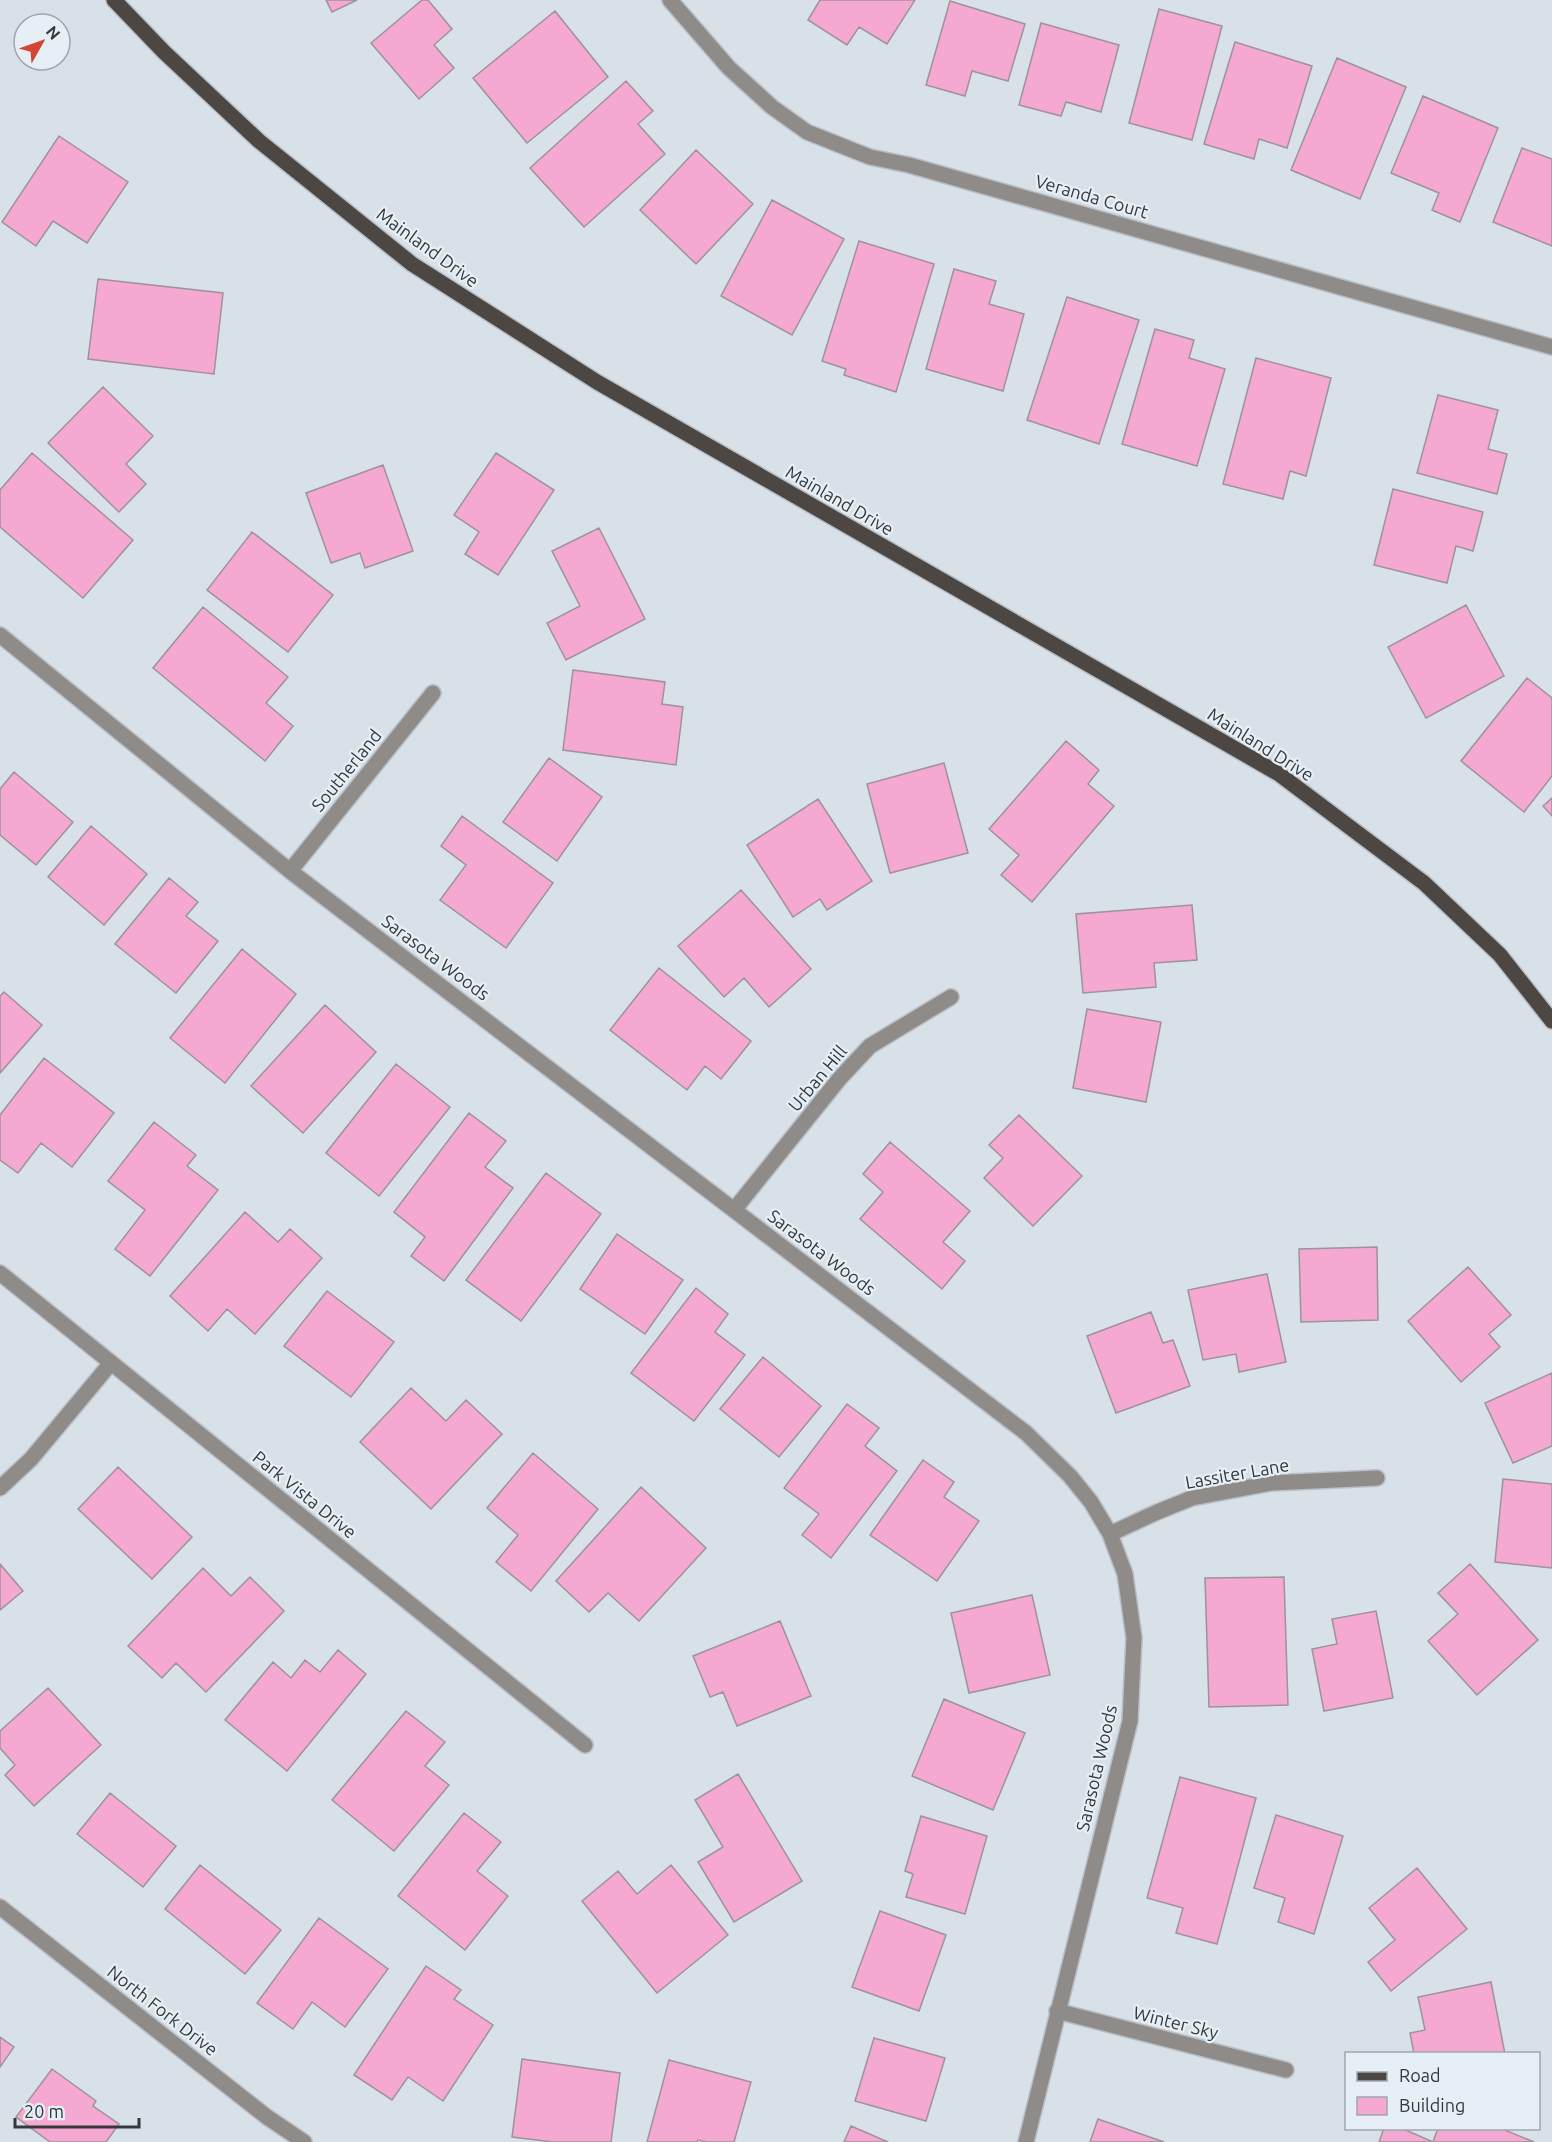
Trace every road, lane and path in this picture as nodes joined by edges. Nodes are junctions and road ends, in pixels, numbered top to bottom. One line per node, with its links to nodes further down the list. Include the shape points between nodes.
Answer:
1 (114, 0): 8 (main road, Mainland Drive, via 259,141 412,264 597,382 1279,774 1424,883 1500,955)
2 (670, 0): 3 (street, Veranda Court, via 729,68 772,107 807,132 870,157)
3 (1552, 347)
4 (0, 635): 6 (street, Sarasota Woods)
5 (433, 693): 6 (street, Southerland)
6 (290, 871): 9 (street, Sarasota Woods)
7 (951, 997): 9 (street, Urban Hill, via 870,1046)
8 (1552, 1021)
9 (734, 1210): 14 (street, Sarasota Woods, via 1026,1433 1070,1476)
10 (0, 1273): 11 (street, Park Vista Drive)
11 (111, 1363): 13 (street, via 31,1459); 15 (street, Park Vista Drive)
12 (1377, 1478): 14 (street, Lassiter Lane, via 1271,1483 1192,1498)
13 (0, 1488)
14 (1110, 1534): 17 (street, Sarasota Woods, via 1125,1574 1134,1638 1130,1721)
15 (585, 1745)
16 (0, 1907): 19 (street, North Fork Drive)
17 (1057, 2011): 18 (street, Winter Sky); 20 (street, Sarasota Woods)
18 (1286, 2070)
19 (304, 2142)
20 (1026, 2142)

